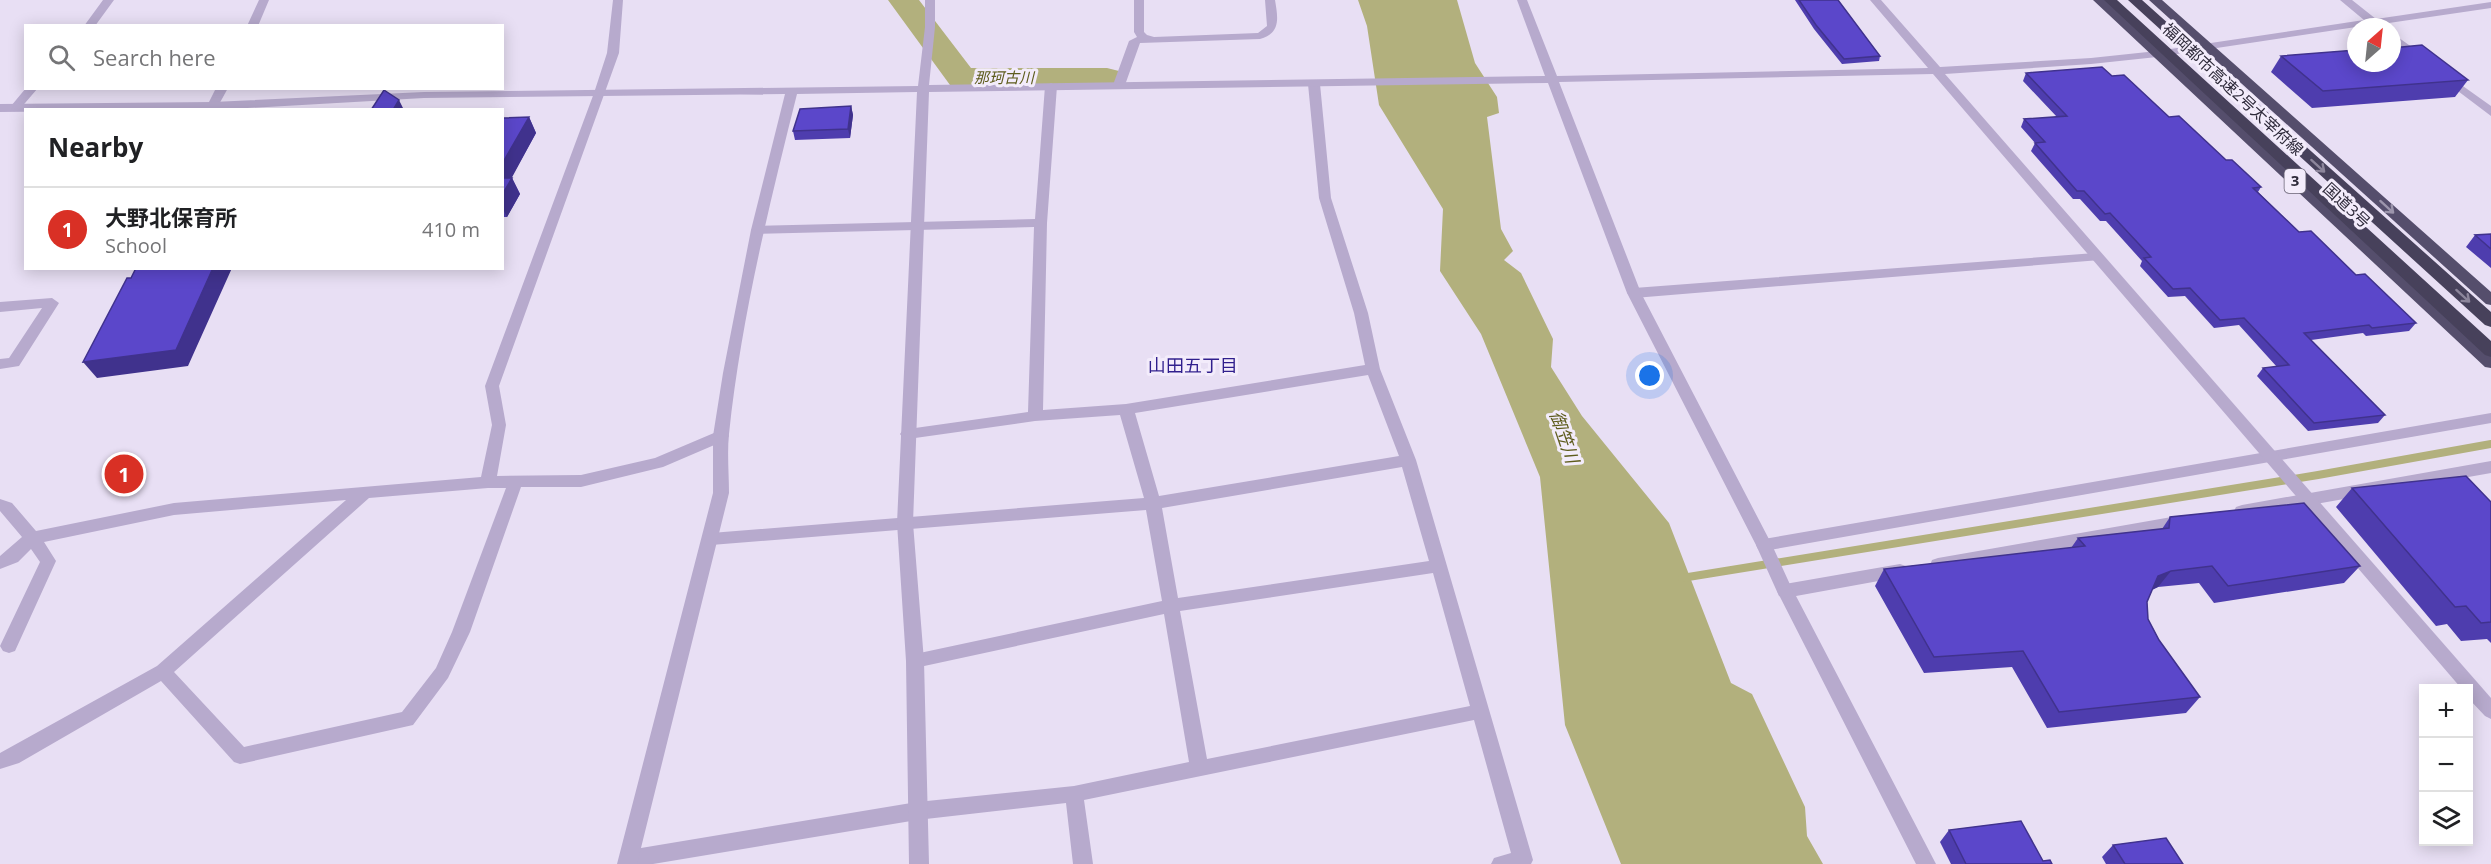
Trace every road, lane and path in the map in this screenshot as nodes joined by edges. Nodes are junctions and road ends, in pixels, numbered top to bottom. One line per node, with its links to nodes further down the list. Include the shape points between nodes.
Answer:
1 (110, 0): 17 (street)
2 (264, 0): 18 (street)
3 (618, 0): 33 (street, via 613,53)
4 (930, 0): 29 (street)
5 (1138, 0): 20 (street, via 1139,32)
6 (1270, 0): 20 (street, via 1273,27 1270,33 1260,36)
7 (1522, 0): 25 (street)
8 (1875, 0): 24 (street)
9 (2099, 0): 23 (highway, 国道3号 / 3)
10 (2110, 0): 46 (highway, 福岡都市高速2号太宰府線)
11 (2134, 0): 45 (highway, 福岡都市高速2号太宰府線, one-way to 45)
12 (2155, 0): 22 (highway, 国道3号)
13 (2345, 0): 15 (street)
14 (2491, 5): 16 (street)
15 (2368, 18)
16 (2401, 20)
17 (91, 24)
18 (253, 24)
19 (2347, 28): 22 (street)
20 (1143, 38): 27 (street, via 1135,41)
21 (2401, 43): 37 (street)
22 (2209, 47): 23 (street); 43 (highway, 国道3号, one-way to 43)
23 (2157, 54): 24 (street); 47 (highway, 国道3号 / 3)
24 (1936, 72): 25 (street); 41 (street)
25 (1552, 79): 26 (street); 42 (street)
26 (1320, 84): 27 (street); 49 (street, via 1318,142 1325,198 1361,313)
27 (1119, 85): 28 (street)
28 (1050, 86): 29 (street); 38 (street)
29 (923, 88): 32 (street); 39 (street)
30 (31, 90): 36 (street)
31 (221, 90): 34 (street)
32 (792, 91): 33 (street); 40 (street)
33 (600, 93): 34 (street, via 424,95); 58 (street, via 492,386 499,425)
34 (213, 106): 36 (street)
35 (0, 108): 36 (street)
36 (15, 108)
37 (2491, 112)
38 (1041, 223): 39 (street); 51 (street)
39 (918, 226): 40 (street); 53 (street)
40 (757, 230): 54 (street)
41 (2095, 257): 42 (street); 55 (street)
42 (1634, 293): 69 (street)
43 (2491, 300)
44 (0, 307): 48 (street, via 52,303 14,362)
45 (2491, 321)
46 (2491, 351)
47 (2491, 363)
48 (0, 364)
49 (1373, 369): 50 (street); 56 (street)
50 (1126, 409): 51 (street); 62 (street)
51 (1035, 416): 53 (street)
52 (2491, 418): 55 (street)
53 (908, 434): 66 (street)
54 (721, 436): 59 (street, via 658,463 581,481); 68 (street, via 721,493)
55 (2270, 456): 61 (street); 69 (street)
56 (1408, 460): 62 (street); 71 (street)
57 (2491, 467): 61 (street)
58 (488, 482): 59 (street); 60 (street)
59 (516, 482): 76 (street, via 442,673 406,719 240,756)
60 (366, 492): 67 (street, via 174,509); 76 (street)
61 (2308, 499): 64 (street); 78 (street)
62 (1153, 503): 66 (street); 73 (street)
63 (0, 505): 67 (street)
64 (2227, 514)
65 (2204, 518): 72 (street)
66 (905, 523): 68 (street); 75 (street)
67 (32, 538): 70 (street, via 12,557); 74 (street, via 48,561)
68 (711, 539): 83 (street)
69 (1764, 545): 72 (street)
70 (0, 562)
71 (1439, 566): 73 (street); 77 (street)
72 (1785, 591): 87 (street)
73 (1170, 606): 75 (street); 80 (street)
74 (9, 646)
75 (915, 661): 82 (street)
76 (163, 671): 79 (street)
77 (1482, 711): 80 (street); 86 (street, via 1523,860)
78 (2491, 711)
79 (0, 761)
80 (1200, 770): 81 (street)
81 (1074, 794): 82 (street); 85 (street)
82 (917, 811): 83 (street); 84 (street)
83 (628, 861)
84 (919, 864)
85 (1083, 864)
86 (1501, 864)
87 (1926, 864)

